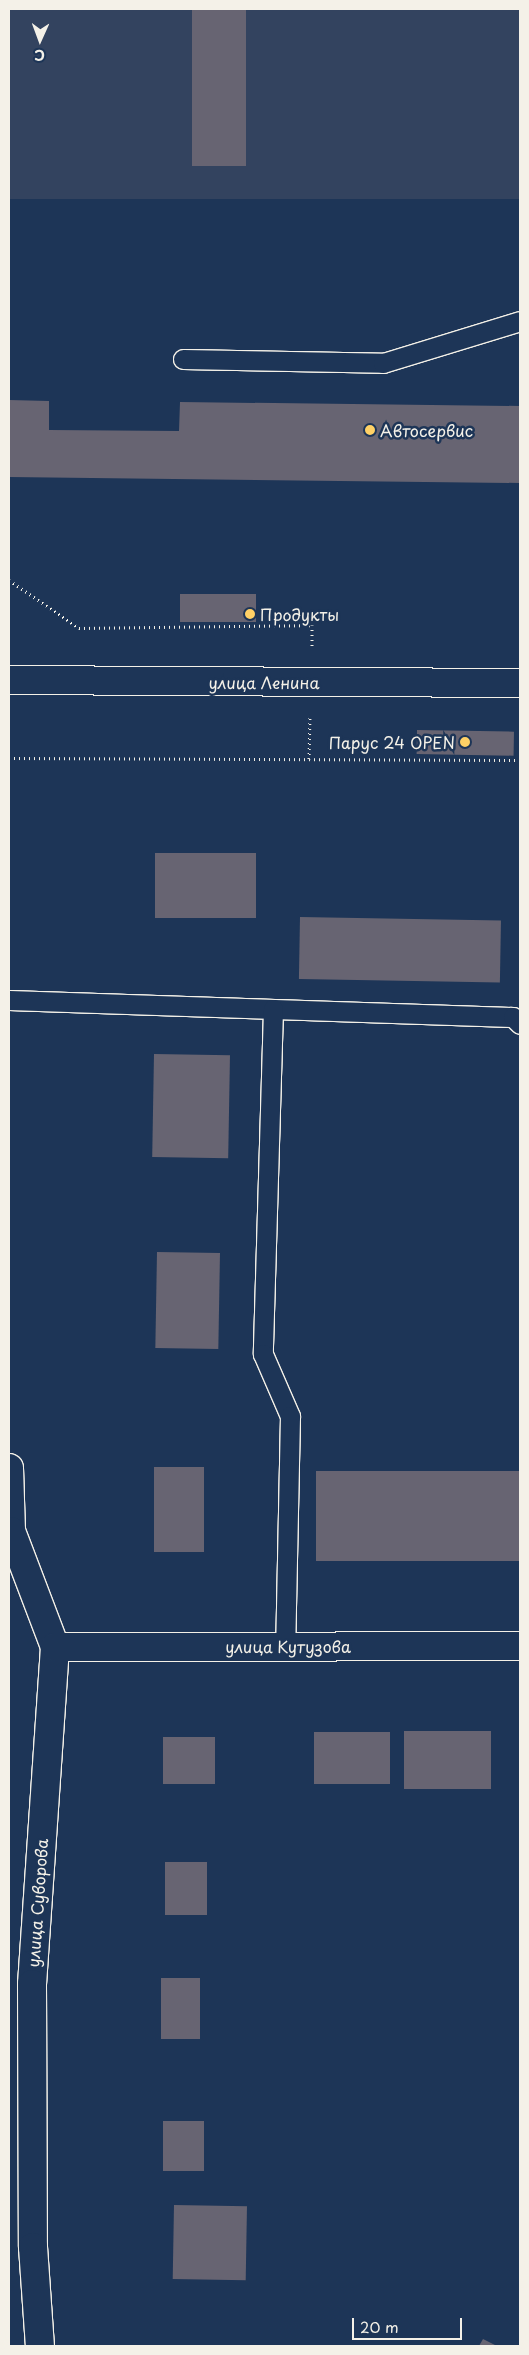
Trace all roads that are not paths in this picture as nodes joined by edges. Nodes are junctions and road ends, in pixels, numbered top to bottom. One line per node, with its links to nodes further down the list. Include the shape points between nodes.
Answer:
1 (520, 320): 2 (lane, via 383,362)
2 (183, 359)
3 (9, 680): 4 (street, улица Ленина)
4 (520, 683)
5 (9, 1000): 6 (lane)
6 (273, 1009): 7 (lane, via 513,1017); 9 (lane, via 263,1354 290,1416)
7 (520, 1024)
8 (9, 1468): 11 (street, улица Суворова, via 11,1531)
9 (285, 1646): 10 (street, улица Кутузова); 11 (street, улица Кутузова)
10 (520, 1646)
11 (55, 1647): 12 (street, улица Суворова, via 32,1984 33,2247)
12 (40, 2346)

